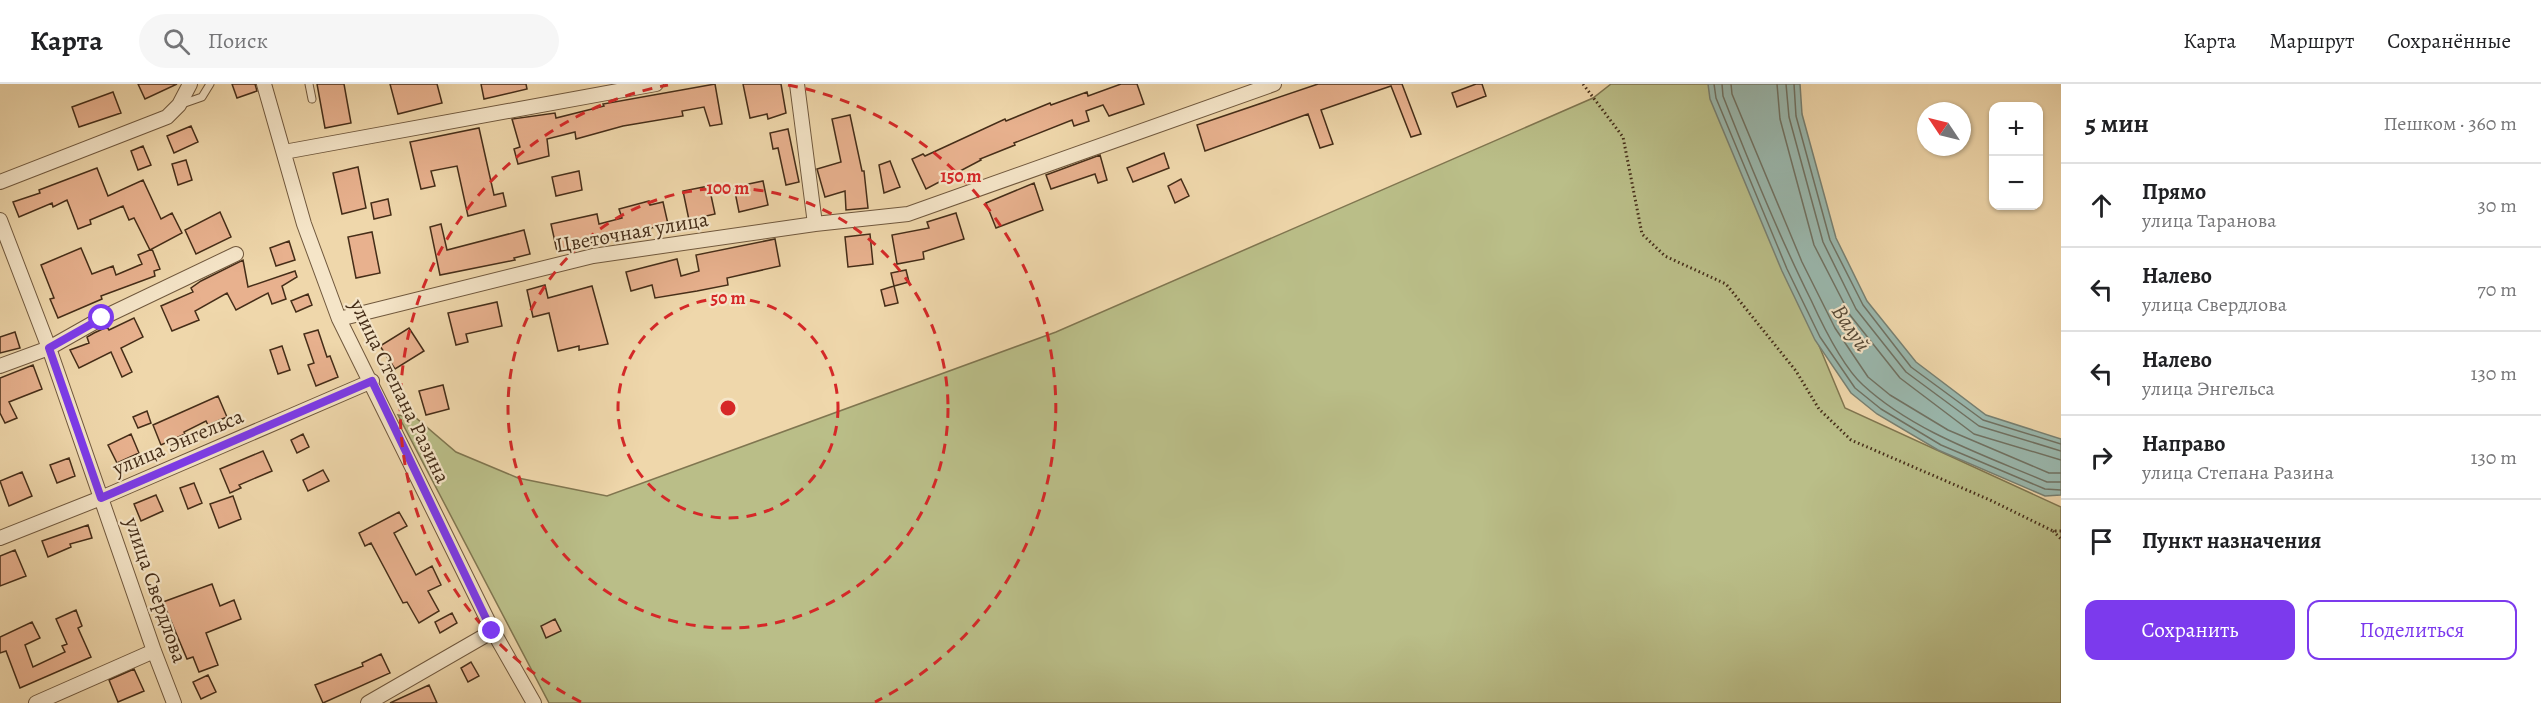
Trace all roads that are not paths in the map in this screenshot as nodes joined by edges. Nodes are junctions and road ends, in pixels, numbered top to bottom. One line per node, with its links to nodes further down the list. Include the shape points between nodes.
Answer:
1 (190, 84): 9 (street)
2 (210, 84): 9 (lane, via 202,97)
3 (264, 84): 10 (street, улица Степана Разина)
4 (309, 84): 8 (lane)
5 (656, 84): 10 (street)
6 (798, 84): 13 (street)
7 (1274, 84): 13 (street, Цветочная улица, via 908,214)
8 (312, 99)
9 (179, 105): 11 (street, via 167,117)
10 (284, 152): 15 (street, улица Степана Разина, via 304,224)
11 (0, 182)
12 (0, 220): 16 (street, улица Свердлова)
13 (815, 224): 15 (street, Цветочная улица, via 593,256)
14 (236, 254): 16 (street, via 102,318)
15 (339, 319): 18 (street, улица Степана Разина)
16 (49, 348): 17 (street); 19 (street, улица Свердлова)
17 (0, 366)
18 (372, 381): 19 (street, улица Энгельса); 21 (street, улица Степана Разина)
19 (101, 498): 20 (street, улица Энгельса); 22 (street, улица Свердлова)
20 (0, 538)
21 (492, 631): 25 (street); 26 (street, улица Степана Разина)
22 (154, 651): 23 (street); 24 (street, улица Свердлова)
23 (36, 703)
24 (174, 703)
25 (368, 703)
26 (534, 703)

